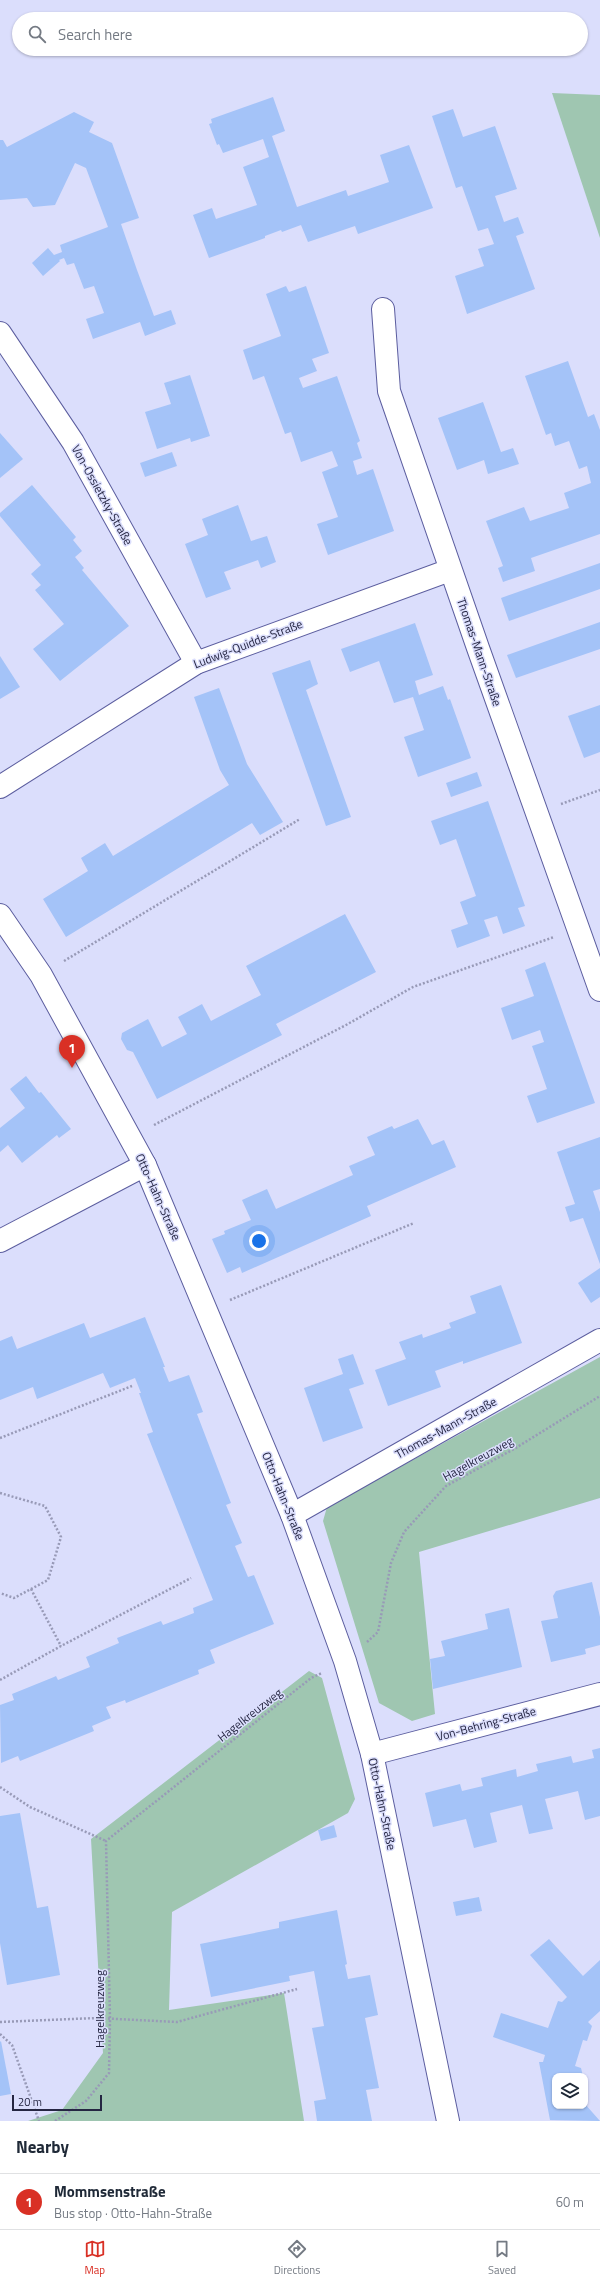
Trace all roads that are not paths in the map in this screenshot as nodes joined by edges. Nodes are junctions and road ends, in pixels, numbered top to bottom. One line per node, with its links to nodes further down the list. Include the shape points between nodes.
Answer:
1 (384, 309): 3 (street, Thomas-Mann-Straße, via 389,391)
2 (0, 333): 4 (street, Von-Ossietzky-Straße, via 73,442)
3 (450, 570): 4 (street, Ludwig-Quidde-Straße); 7 (street, Thomas-Mann-Straße)
4 (196, 663): 5 (street, Ludwig-Quidde-Straße)
5 (0, 787)
6 (0, 915): 8 (street, Otto-Hahn-Straße, via 41,975)
7 (600, 990)
8 (145, 1165): 9 (street); 11 (street, Otto-Hahn-Straße)
9 (0, 1241)
10 (600, 1340): 11 (street, Thomas-Mann-Straße)
11 (292, 1514): 13 (street, Otto-Hahn-Straße, via 345,1661)
12 (600, 1694): 13 (street, Von-Behring-Straße)
13 (372, 1754): 14 (street, Otto-Hahn-Straße)
14 (448, 2121)

